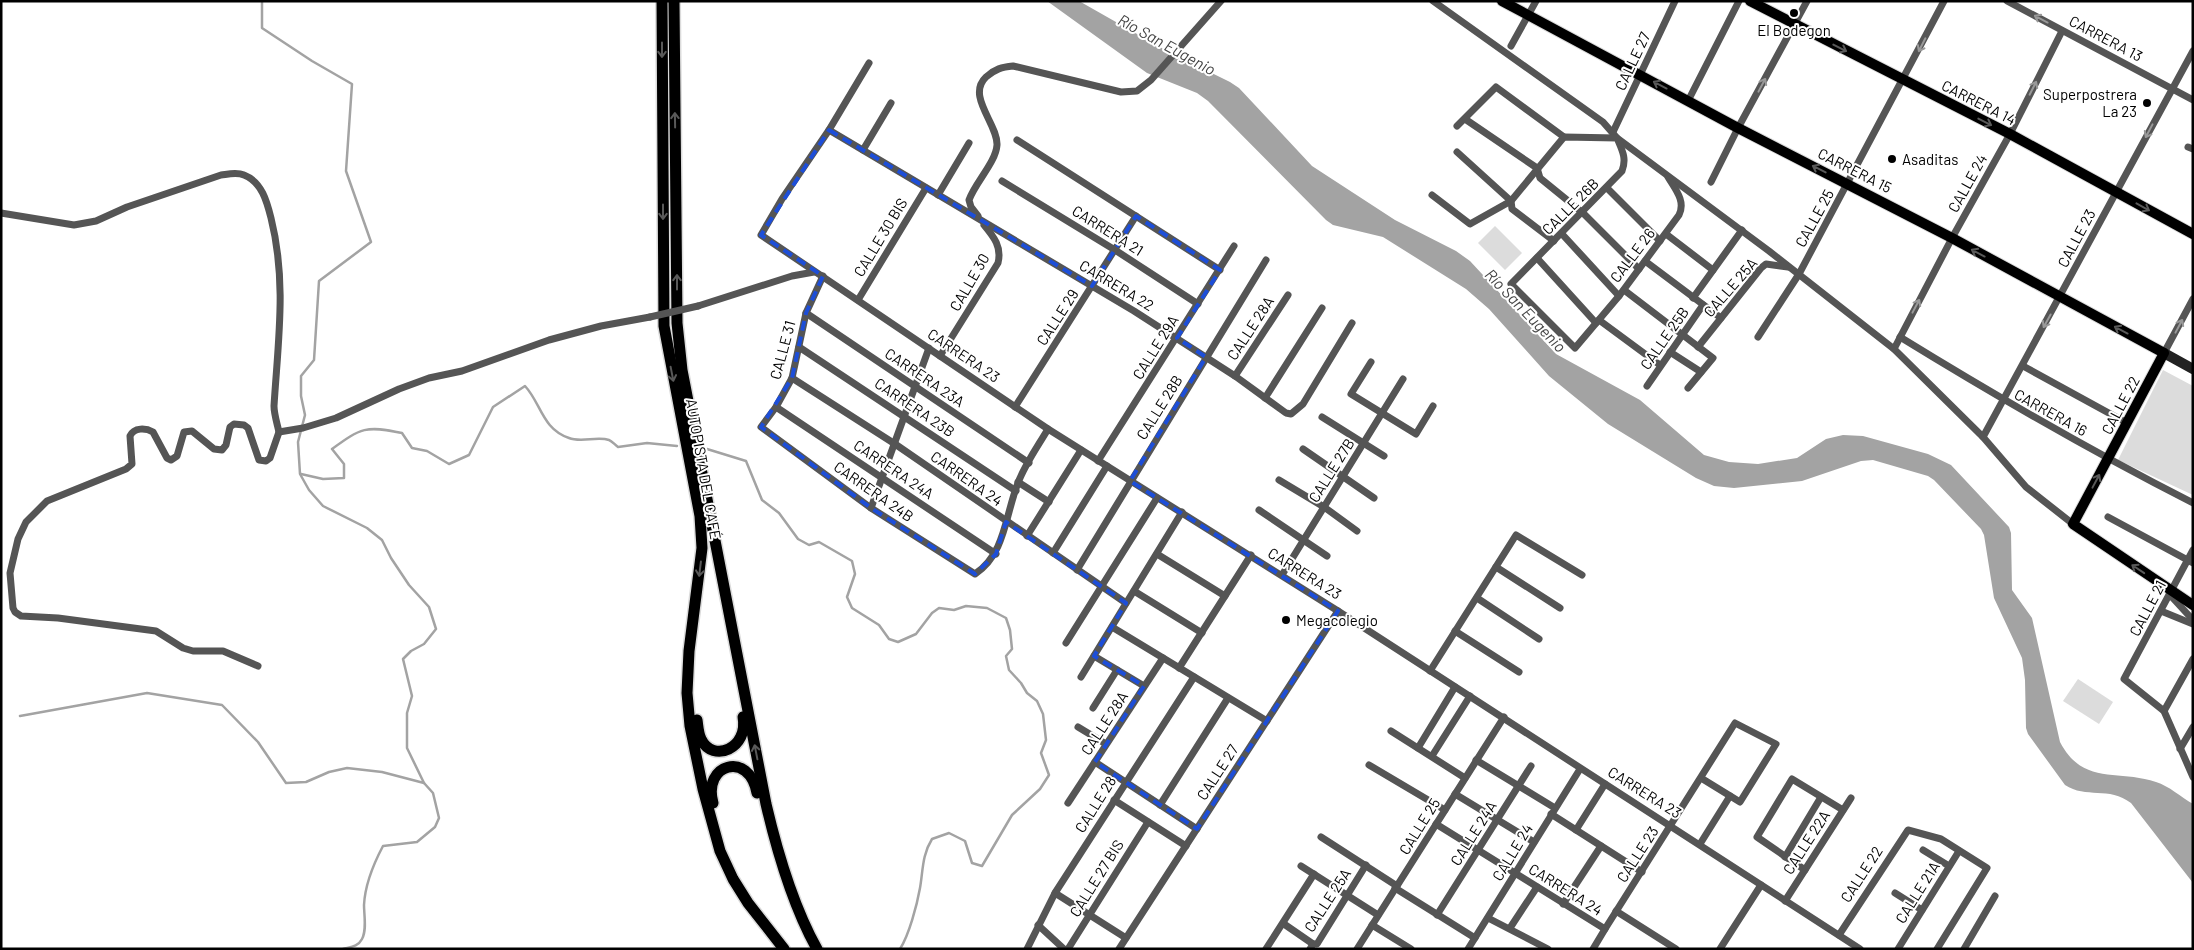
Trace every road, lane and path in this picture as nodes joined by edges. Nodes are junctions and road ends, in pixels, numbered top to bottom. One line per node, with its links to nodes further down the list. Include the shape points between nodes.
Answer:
1 (662, 1): 163 (highway, AUTOPISTA DEL CAFÉ, one-way to 163, via 664,326 700,516 702,548)
2 (674, 1): 165 (highway, AUTOPISTA DEL CAFÉ, one-way to 2, via 678,342)
3 (1221, 1): 50 (street, CALLE 30, via 1151,80 1137,91 1128,92 1013,66 1003,66 983,80 981,101 997,146 969,200)
4 (1433, 1): 30 (street, via 1582,106)
5 (1502, 1): 13 (main road, CARRERA 15)
6 (1536, 1): 13 (street)
7 (1675, 1): 19 (street, CALLE 27)
8 (1739, 1): 23 (street)
9 (1750, 1): 14 (main road, CARRERA 14)
10 (1807, 1): 14 (street)
11 (1944, 1): 20 (street, CALLE 25, one-way to 20)
12 (2007, 1): 15 (street, CARRERA 13, one-way to 12)
13 (1528, 15): 16 (street); 19 (main road, CARRERA 15)
14 (1794, 25): 20 (main road, CARRERA 14, one-way to 20); 27 (street, one-way to 14)
15 (2062, 30): 21 (street, CARRERA 13); 29 (street, CALLE 24, one-way to 15)
16 (1511, 46)
17 (2193, 51): 21 (street, CALLE 23)
18 (869, 63): 28 (street)
19 (1640, 75): 23 (main road, CARRERA 15, one-way to 19); 30 (street, CALLE 27)
20 (1903, 81): 29 (main road, CARRERA 14, one-way to 29); 40 (street, CALLE 25)
21 (2172, 88): 22 (street, CARRERA 13); 43 (street, CALLE 23, one-way to 43)
22 (2193, 100)
23 (1688, 101): 27 (main road, CARRERA 15)
24 (891, 103): 34 (street)
25 (1465, 118): 26 (street); 31 (street, via 1496,88); 36 (street)
26 (1457, 126)
27 (1738, 128): 39 (street); 40 (main road, CARRERA 15, one-way to 27)
28 (829, 130): 34 (street, CARRERA 22); 67 (street, CARRERA 23, via 761,235)
29 (2010, 134): 43 (main road, CARRERA 14); 55 (street, CALLE 24)
30 (1615, 135): 31 (street); 37 (street); 42 (street, CALLE 26B, via 1625,162 1622,171)
31 (1564, 137): 36 (street)
32 (1017, 140): 49 (street)
33 (969, 143): 44 (street)
34 (863, 150): 41 (street, CARRERA 22)
35 (1457, 152): 46 (street)
36 (1537, 168): 46 (street); 48 (street, via 1540,178)
37 (1665, 173): 51 (street); 53 (street, CALLE 26, via 1683,209)
38 (1002, 181): 59 (street, CARRERA 21)
39 (1712, 182)
40 (1849, 184): 55 (main road, CARRERA 15); 68 (street, CALLE 25)
41 (926, 188): 44 (street, CARRERA 22); 77 (street, CALLE 30 BIS)
42 (1607, 188): 48 (street, CALLE 26B); 57 (street)
43 (2117, 192): 54 (main road, CARRERA 14, one-way to 54); 74 (street, CALLE 23)
44 (938, 195): 50 (street, CARRERA 22)
45 (1432, 195): 46 (street, via 1470,224)
46 (1511, 201): 56 (street, via 1512,209)
47 (1, 212): 120 (street, via 74,225 96,221 127,207 222,175 236,173 253,180 267,201 278,247 281,310 274,407)
48 (1583, 213): 52 (street, CALLE 26B); 64 (street)
49 (1136, 216): 59 (street, CALLE 29); 65 (street)
50 (981, 221): 70 (street, CARRERA 22); 96 (street, CALLE 30, via 999,246 998,263)
51 (1742, 230): 63 (street); 66 (street, CALLE 25B)
52 (1562, 234): 56 (street, CALLE 26B); 73 (street)
53 (1666, 234): 57 (street, CALLE 26); 66 (street)
54 (2193, 234)
55 (1952, 238): 74 (main road, CARRERA 15, one-way to 55); 87 (street, CALLE 24, one-way to 55)
56 (1554, 241): 60 (street, CALLE 26B)
57 (1660, 241): 62 (street, CALLE 26)
58 (1234, 246): 65 (street, CALLE 29A)
59 (1115, 250): 70 (street, CALLE 29); 78 (street, CARRERA 21)
60 (1537, 258): 83 (street); 92 (street, CALLE 26B, via 1511,284)
61 (1266, 260): 97 (street, CALLE 28B)
62 (1645, 261): 64 (street, CALLE 26); 75 (street)
63 (1791, 268): 68 (street); 82 (street, CALLE 25A, via 1766,264)
64 (1639, 269): 71 (street, CALLE 26)
65 (1220, 270): 78 (street, CALLE 29A)
66 (1713, 270): 75 (street, CALLE 25B)
67 (814, 272): 69 (street, CARRERA 23); 120 (street, bridge, via 698,306 549,340 462,371 429,378 336,418)
68 (1799, 274): 86 (street, CALLE 25); 93 (street)
69 (823, 276): 77 (street, CARRERA 23); 81 (street, CALLE 31)
70 (1092, 286): 88 (street, CARRERA 22); 113 (street, CALLE 29)
71 (1624, 290): 73 (street, CALLE 26); 85 (street)
72 (1288, 295): 103 (street, CALLE 28A)
73 (1619, 296): 83 (street, CALLE 26)
74 (2060, 297): 95 (main road, CARRERA 15, one-way to 74); 100 (street, CALLE 23, one-way to 100)
75 (1693, 298): 79 (street)
76 (2193, 299): 95 (street, CALLE 22, one-way to 76)
77 (858, 300): 91 (street, CARRERA 23)
78 (1198, 304): 88 (street, CALLE 29A)
79 (1703, 305): 82 (street); 85 (street, CALLE 25B)
80 (1322, 308): 109 (street)
81 (806, 313): 90 (street, CALLE 31); 106 (street, CARRERA 23A)
82 (1721, 318): 89 (street, CALLE 25A)
83 (1598, 322): 92 (street, CALLE 26); 99 (street)
84 (1352, 323): 109 (street, CARRERA 22, via 1295,412 1286,413)
85 (1682, 334): 89 (street); 94 (street, CALLE 25B)
86 (1758, 337)
87 (1900, 337): 93 (street, CALLE 24); 110 (street, CARRERA 16)
88 (1177, 338): 97 (street, CARRERA 22); 128 (street, CALLE 29A)
89 (1698, 346): 102 (street, via 1713,358)
90 (799, 347): 104 (street, CALLE 31); 115 (street, CARRERA 23B)
91 (928, 348): 96 (street, CARRERA 23); 106 (street)
92 (1575, 348)
93 (1894, 349): 121 (street)
94 (1670, 352): 99 (street, CALLE 25B); 102 (street)
95 (2164, 353): 101 (main road, CARRERA 15); 117 (main road, CALLE 22)
96 (940, 356): 113 (street, CARRERA 23)
97 (1206, 357): 103 (street, CARRERA 22); 134 (street, CALLE 28B)
98 (1371, 362): 114 (street, via 1351,394)
99 (1660, 365): 107 (street, CALLE 25B)
100 (2023, 366): 110 (street, CALLE 23); 117 (street)
101 (2193, 369)
102 (1701, 372): 108 (street)
103 (1234, 376): 109 (street, CARRERA 22)
104 (792, 378): 112 (street, CALLE 31); 123 (street, CARRERA 24)
105 (1403, 379): 114 (street, CALLE 27B)
106 (915, 386): 115 (street); 129 (street, CARRERA 23A)
107 (1647, 386)
108 (1688, 388)
109 (1265, 398)
110 (2004, 401): 121 (street, CALLE 23); 127 (street, CARRERA 16)
111 (1434, 406): 114 (street, via 1416,434)
112 (776, 407): 118 (street, CALLE 31); 132 (street, CARRERA 24A)
113 (1015, 407): 119 (street, CARRERA 23)
114 (1382, 414): 122 (street, CALLE 27B)
115 (904, 417): 123 (street); 136 (street, CARRERA 23B)
116 (1322, 417): 122 (street)
117 (2127, 423): 127 (main road, CALLE 22)
118 (761, 427): 142 (street, CARRERA 24B)
119 (1048, 429): 125 (street, CARRERA 23); 129 (street)
120 (279, 432): 184 (street, via 266,461 259,460 248,428 234,424 230,426 222,450 214,449 192,431 184,432 177,456 171,460 153,432 137,429 130,436 132,464 126,470 47,501 26,522 18,539 10,573 13,608 21,616 156,631 183,648 223,650)
121 (1983, 437): 147 (street, via 2026,487)
122 (1364, 443): 126 (street); 131 (street, CALLE 27B)
123 (895, 444): 132 (street); 146 (street, CARRERA 24)
124 (1303, 449): 131 (street)
125 (1081, 450): 128 (street, CARRERA 23); 139 (street)
126 (1384, 456)
127 (2108, 460): 140 (street, CARRERA 16); 147 (main road, CALLE 22, one-way to 127)
128 (1098, 461): 130 (street, CARRERA 23)
129 (1029, 463): 135 (street)
130 (1107, 466): 134 (street, CARRERA 23); 153 (street)
131 (1343, 476): 138 (street); 141 (street, CALLE 27B)
132 (881, 477): 142 (street); 152 (street, CARRERA 24A)
133 (1278, 480): 141 (street)
134 (1130, 481): 137 (street, CARRERA 23); 159 (street, CALLE 28B)
135 (1018, 482): 136 (street); 139 (street)
136 (1016, 491): 146 (street)
137 (1157, 498): 144 (street, CARRERA 23); 162 (street)
138 (1374, 498)
139 (1049, 502): 149 (street)
140 (2193, 503)
141 (1324, 507): 148 (street); 150 (street, CALLE 27B)
142 (870, 508): 152 (street, CARRERA 24B, via 975,574 986,567)
143 (1259, 510): 150 (street)
144 (1182, 512): 154 (street); 155 (street, CARRERA 23)
145 (2108, 517): 157 (street)
146 (1006, 522): 149 (street, CARRERA 24); 152 (street)
147 (2073, 524): 166 (main road, one-way to 147)
148 (1357, 531)
149 (1027, 536): 153 (street, CARRERA 24)
150 (1304, 540): 156 (street); 160 (street, CALLE 27B)
151 (2193, 550): 157 (street, CALLE 21)
152 (996, 554)
153 (1052, 554): 159 (street, CARRERA 24)
154 (1157, 554): 164 (street); 167 (street)
155 (1251, 555): 160 (street, CARRERA 23); 167 (street)
156 (1327, 556)
157 (2190, 561): 166 (street, CALLE 21)
158 (1496, 567): 161 (street, via 1514,537 1519,535); 168 (street); 171 (street)
159 (1077, 570): 162 (street, CARRERA 24)
160 (1282, 575): 172 (street, CARRERA 23)
161 (1582, 575)
162 (1102, 587): 169 (street, CARRERA 24); 180 (street)
163 (697, 591): 165 (highway, via 696,717 701,740 716,751 731,749 744,731 728,642); 273 (highway, AUTOPISTA DEL CAFÉ, via 687,693 699,775 713,831 726,866 748,903)
164 (1134, 591): 169 (street); 178 (street)
165 (725, 593): 264 (highway, AUTOPISTA DEL CAFÉ, one-way to 165, via 771,824)
166 (2171, 593): 170 (main road); 173 (street, CALLE 21); 174 (street)
167 (1225, 596): 178 (street)
168 (1476, 598): 177 (street); 179 (street)
169 (1126, 603): 176 (street)
170 (2193, 605)
171 (1560, 608)
172 (1338, 611): 187 (street, CARRERA 23); 198 (street, CALLE 27)
173 (2161, 611): 175 (street); 196 (street, CALLE 21, via 2124,679)
174 (2193, 620)
175 (2193, 624)
176 (1112, 627): 181 (street); 182 (street)
177 (1455, 631): 187 (street); 188 (street)
178 (1202, 633): 185 (street)
179 (1539, 639)
180 (1066, 643)
181 (1094, 656): 186 (street); 190 (street)
182 (1163, 658): 185 (street); 191 (street, CALLE 28A)
183 (2193, 659): 196 (street)
184 (258, 666)
185 (1180, 668): 189 (street)
186 (1117, 670): 191 (street); 195 (street)
187 (1430, 671): 192 (street, CARRERA 23)
188 (1519, 672)
189 (1194, 677): 194 (street); 214 (street, CALLE 28)
190 (1081, 678)
191 (1144, 686): 202 (street, CALLE 28A)
192 (1455, 687): 193 (street, CARRERA 23); 203 (street)
193 (1470, 696): 197 (street, CARRERA 23); 205 (street)
194 (1228, 698): 198 (street); 223 (street)
195 (1093, 708)
196 (2164, 711): 204 (street)
197 (1504, 717): 206 (street, CALLE 25); 210 (street, CARRERA 23)
198 (1267, 721): 231 (street, CALLE 27)
199 (1078, 727): 202 (street)
200 (2193, 727): 204 (street)
201 (1391, 731): 203 (street)
202 (1106, 744): 207 (street, CALLE 28A)
203 (1418, 748): 205 (street)
204 (2180, 749): 211 (street)
205 (1432, 756): 212 (street)
206 (1476, 760): 212 (street, CALLE 25); 216 (street)
207 (1094, 762): 214 (street); 222 (street, CALLE 28A)
208 (1369, 765): 224 (street)
209 (1531, 766): 216 (street, CALLE 24A)
210 (1580, 769): 215 (street, CARRERA 23); 226 (street, CALLE 24)
211 (2193, 777)
212 (1465, 778): 217 (street, CALLE 25)
213 (1701, 778): 218 (street); 218 (street, CALLE 23, via 1735,724 1776,744 1740,802); 230 (street, CALLE 23)
214 (1125, 782): 221 (street, CALLE 28); 223 (street)
215 (1606, 784): 230 (street, CARRERA 23); 232 (street)
216 (1518, 787): 226 (street); 227 (street, CALLE 24A)
217 (1455, 794): 224 (street, CALLE 25); 227 (street)
218 (1730, 796): 235 (street)
219 (1821, 797): 225 (street); 241 (street); 241 (street, via 1792,779 1757,837)
220 (1851, 798): 225 (street, CALLE 22A)
221 (1114, 800): 228 (street); 252 (street, CALLE 28)
222 (1068, 803)
223 (1160, 805): 231 (street)
224 (1445, 810): 229 (street, CALLE 25)
225 (1843, 810): 245 (street, CALLE 22A)
226 (1553, 811): 232 (street); 234 (street, CALLE 24)
227 (1498, 820): 234 (street); 240 (street, CALLE 24A)
228 (1148, 822): 236 (street); 260 (street, CALLE 27 BIS)
229 (1436, 824): 240 (street, CARRERA 24); 250 (street, CALLE 25)
230 (1672, 825): 235 (street, CARRERA 23); 246 (street, CALLE 23)
231 (1197, 829): 236 (street, CALLE 27)
232 (1576, 830): 237 (street)
233 (1321, 837): 242 (street)
234 (1534, 842): 248 (street, CALLE 24)
235 (1700, 844): 249 (street, CARRERA 23)
236 (1186, 846): 271 (street, CALLE 27)
237 (1601, 846): 246 (street); 257 (street)
238 (1923, 850): 244 (street)
239 (1959, 850): 244 (street, CALLE 21A); 270 (street, CALLE 22, via 1942,840 1908,830); 291 (street, via 1987,868)
240 (1478, 851): 248 (street, CARRERA 24); 262 (street, CALLE 24A)
241 (1785, 857): 245 (street)
242 (1366, 865): 250 (street); 254 (street, CALLE 25A)
243 (1301, 866): 247 (street)
244 (1949, 866): 258 (street, CALLE 21A)
245 (1805, 870): 256 (street, CALLE 22A)
246 (1642, 872): 259 (street, CALLE 23)
247 (1314, 874): 254 (street); 265 (street)
248 (1515, 874): 251 (street, CARRERA 24); 263 (street, CALLE 24)
249 (1761, 885): 256 (street, CARRERA 23); 288 (street)
250 (1396, 887): 261 (street, CALLE 25); 262 (street)
251 (1538, 887): 257 (street, CARRERA 24); 268 (street)
252 (1055, 893): 260 (street); 266 (street, CALLE 28)
253 (1895, 893): 258 (street)
254 (1347, 896): 261 (street); 274 (street, CALLE 25A, via 1317,944)
255 (1995, 896): 292 (street)
256 (1785, 901): 270 (street, CARRERA 23)
257 (1563, 904): 269 (street, CARRERA 24)
258 (1922, 910): 290 (street, CALLE 21A)
259 (1616, 911): 269 (street, CALLE 23); 287 (street)
260 (1090, 915): 271 (street); 280 (street, CALLE 27 BIS)
261 (1378, 915): 267 (street, CALLE 25)
262 (1438, 915): 272 (street)
263 (1488, 918): 268 (street); 272 (street, CALLE 24)
264 (803, 921): 273 (highway, via 772,848 752,776 740,766 725,768 714,779 710,792 722,835 762,921); 277 (highway, AUTOPISTA DEL CAFÉ)
265 (1284, 924): 274 (street); 282 (street)
266 (1038, 925): 278 (street, CALLE 28); 279 (street)
267 (1372, 925): 283 (street, CALLE 25); 284 (street)
268 (1510, 928): 275 (street)
269 (1605, 929): 276 (street, CALLE 23)
270 (1839, 935): 289 (street, CARRERA 23)
271 (1126, 938): 281 (street, CALLE 27)
272 (1475, 938): 285 (street, CALLE 24)
273 (780, 944)
274 (1311, 946)
275 (1538, 946): 286 (street)
276 (1596, 948)
277 (817, 949)
278 (1027, 949)
279 (1064, 949)
280 (1068, 949)
281 (1119, 949)
282 (1266, 949)
283 (1357, 949)
284 (1411, 949)
285 (1468, 949)
286 (1548, 949)
287 (1676, 949)
288 (1720, 949)
289 (1860, 949)
290 (1898, 949)
291 (1937, 949)
292 (1964, 949)

